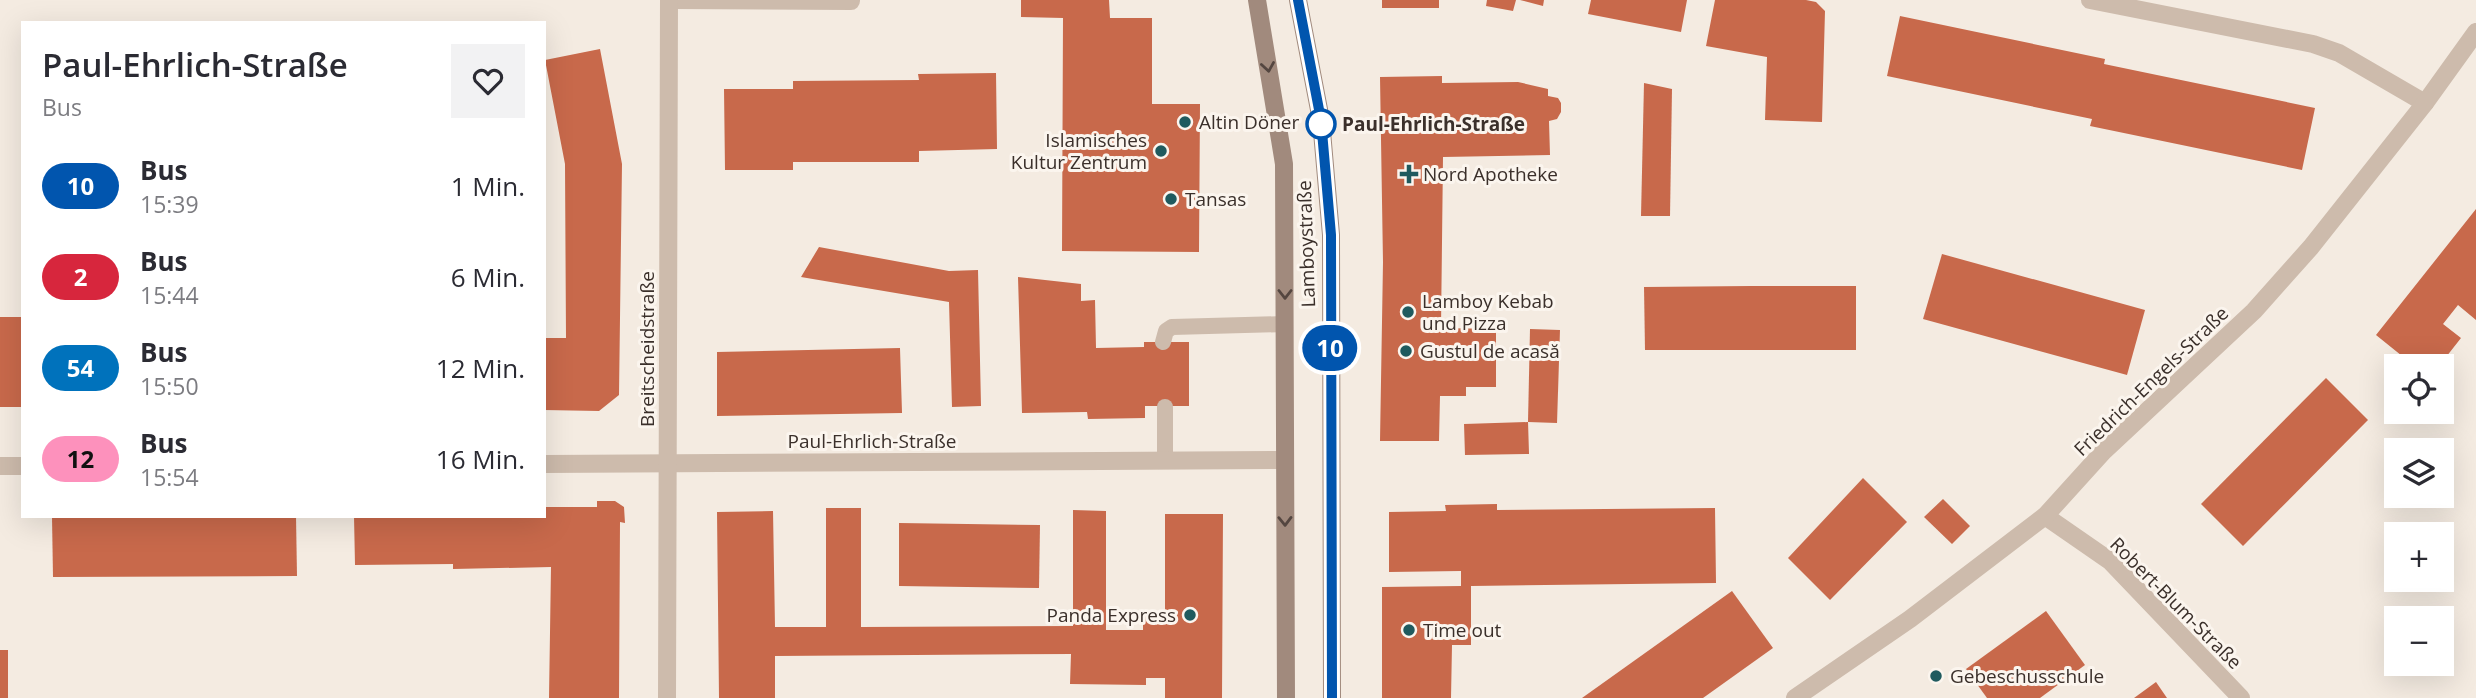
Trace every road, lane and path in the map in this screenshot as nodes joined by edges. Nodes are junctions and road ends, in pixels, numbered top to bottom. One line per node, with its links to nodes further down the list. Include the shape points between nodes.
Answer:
1 (669, 0): 14 (street, Breitscheidstraße)
2 (674, 0): 6 (street)
3 (1257, 0): 9 (main road, Lamboystraße, one-way to 9, via 1284,164)
4 (1298, 0): 21 (main road, Lamboystraße, via 1321,120 1331,235)
5 (2090, 0): 8 (street, via 2313,44 2339,53)
6 (851, 1)
7 (2476, 33): 8 (street, Friedrich-Engels-Straße)
8 (2425, 103): 18 (street, Friedrich-Engels-Straße, via 2254,311 2103,452)
9 (1285, 324): 10 (lane, via 1172,327); 12 (main road, Lamboystraße)
10 (1163, 342)
11 (1165, 407): 13 (lane)
12 (1284, 460): 13 (street, Paul-Ehrlich-Straße); 20 (main road, Lamboystraße, one-way to 20)
13 (1166, 461): 14 (street, Paul-Ehrlich-Straße)
14 (668, 463): 15 (street, Paul-Ehrlich-Straße); 19 (street, Breitscheidstraße)
15 (546, 464)
16 (0, 466): 17 (street)
17 (21, 466)
18 (2045, 516): 22 (street, Friedrich-Engels-Straße, via 1910,619); 23 (street, Robert-Blum-Straße, via 2110,561)
19 (667, 698)
20 (1286, 698)
21 (1332, 698)
22 (1795, 698)
23 (2241, 698)

